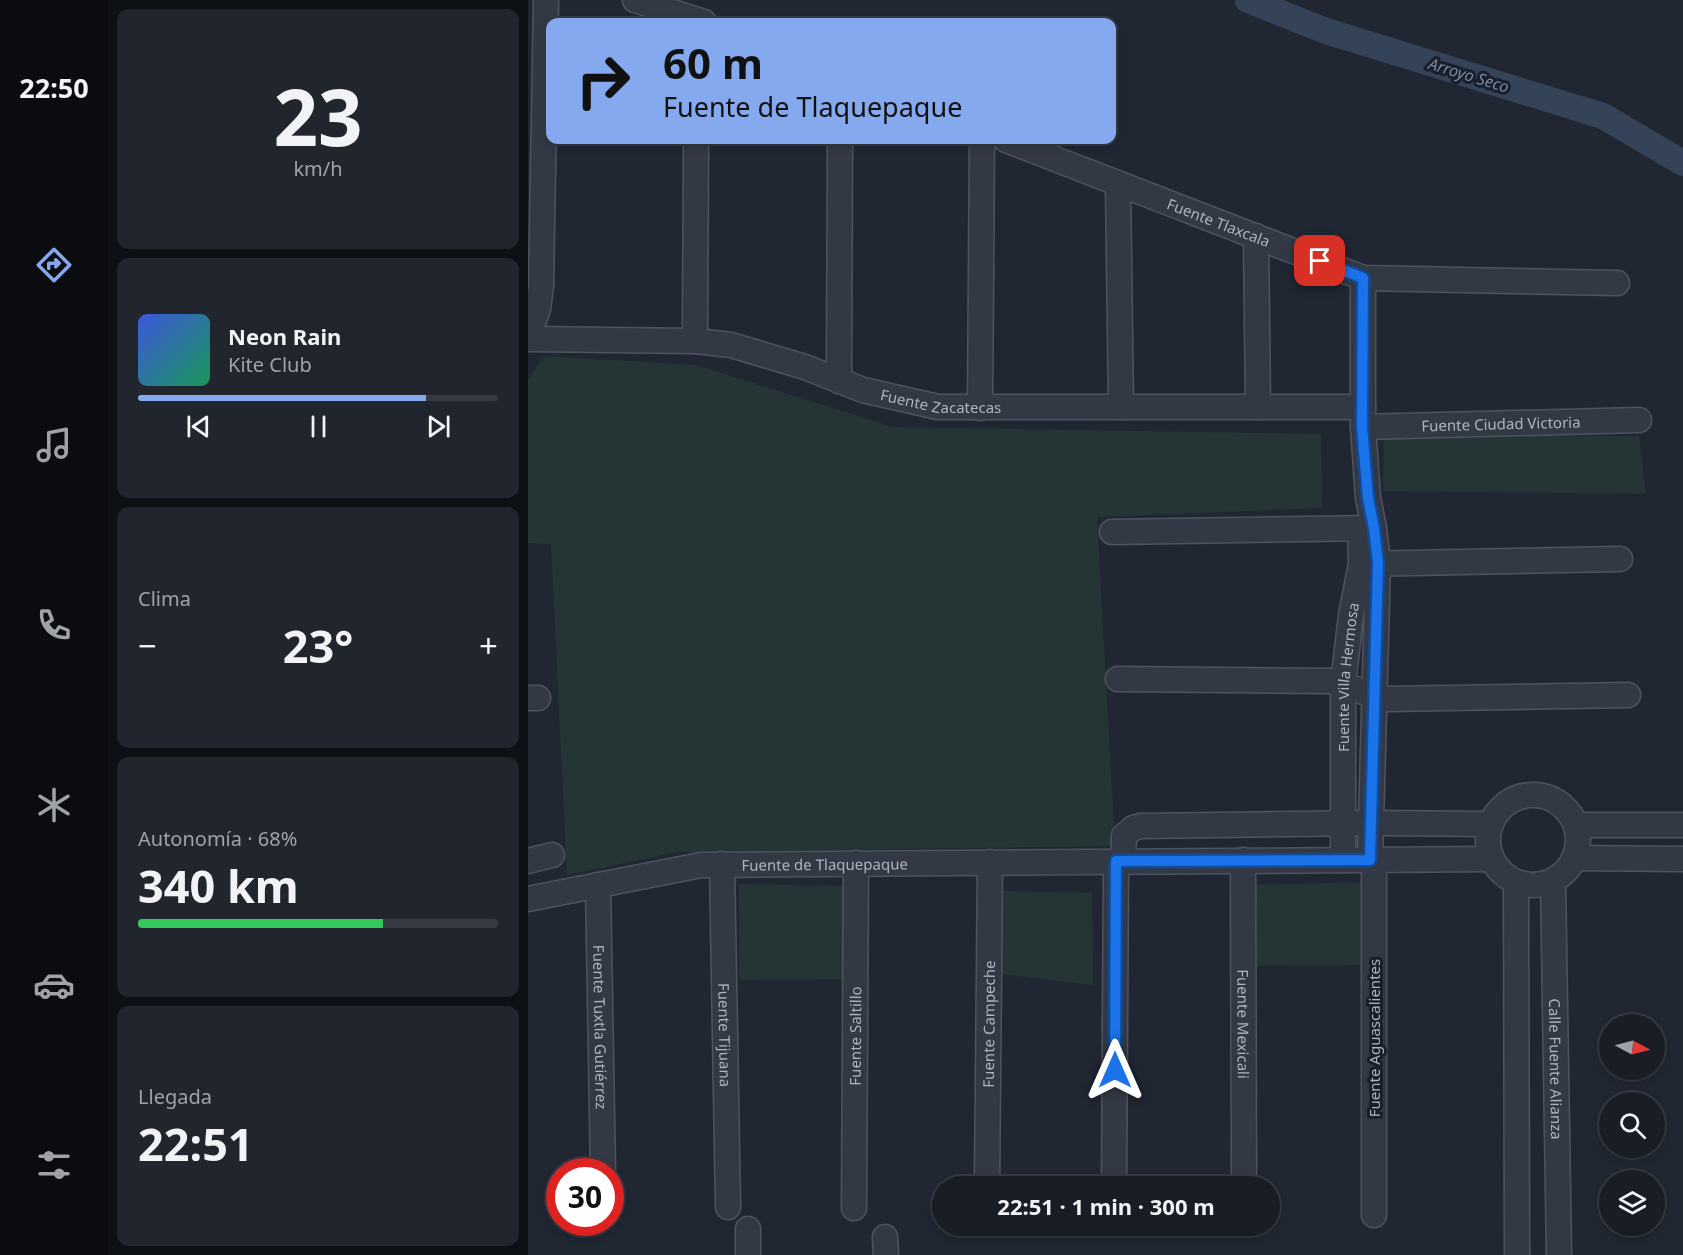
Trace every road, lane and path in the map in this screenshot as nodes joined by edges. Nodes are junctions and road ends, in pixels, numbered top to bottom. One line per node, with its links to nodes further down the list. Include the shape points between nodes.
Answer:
1 (546, 0): 12 (street, via 541,286)
2 (635, 0): 3 (street)
3 (687, 18)
4 (696, 144): 13 (street)
5 (840, 144): 14 (street)
6 (982, 144): 17 (street)
7 (1016, 144): 8 (street, Fuente Tlaxcala)
8 (1118, 183): 9 (street, Fuente Tlaxcala); 15 (street)
9 (1256, 236): 10 (street, Fuente Tlaxcala); 16 (street)
10 (1363, 278): 11 (street, Fuente Tlaxcala); 18 (street, Fuente Villa Hermosa)
11 (1617, 283)
12 (528, 338): 13 (street, Fuente Zacatecas)
13 (695, 341): 14 (street, Fuente Zacatecas, via 768,354)
14 (839, 381): 17 (street, Fuente Zacatecas, via 938,407)
15 (1121, 407): 16 (street, Fuente Zacatecas); 17 (street, Fuente Zacatecas)
16 (1258, 407): 18 (street, Fuente Zacatecas)
17 (980, 408)
18 (1363, 417): 19 (street, Fuente Ciudad Victoria); 20 (street, Fuente Villa Hermosa)
19 (1639, 420)
20 (1367, 528): 21 (street); 23 (street, Fuente Villa Hermosa)
21 (1112, 532)
22 (1620, 559): 23 (street)
23 (1369, 563): 25 (street, Fuente Villa Hermosa, via 1351,615); 27 (street, Fuente Villa Hermosa, via 1376,677)
24 (1118, 679): 25 (street)
25 (1343, 684): 27 (street); 29 (street, Fuente Villa Hermosa)
26 (1628, 695): 27 (street)
27 (1373, 697): 28 (street, Fuente Villa Hermosa)
28 (1372, 823): 29 (street); 30 (street); 39 (street, Fuente Villa Hermosa)
29 (1342, 824): 35 (street, Fuente Villa Hermosa); 41 (street, via 1140,826 1124,836)
30 (1491, 824): 31 (street, via 1511,801 1541,795 1568,811); 36 (street)
31 (1576, 825): 32 (street); 34 (street)
32 (1683, 825)
33 (552, 855): 40 (street)
34 (1574, 858): 37 (street); 45 (street)
35 (1343, 859): 38 (street, Fuente de Tlaquepaque); 39 (street, Fuente de Tlaquepaque)
36 (1492, 859): 39 (street, Fuente de Tlaquepaque); 46 (street, via 1498,869)
37 (1683, 859)
38 (1243, 860): 41 (street, Fuente de Tlaquepaque); 52 (street, Fuente Mexicali)
39 (1372, 860): 55 (street, Fuente Aguascalientes)
40 (528, 861)
41 (1120, 861): 42 (street, Fuente de Tlaquepaque); 51 (street)
42 (990, 862): 43 (street, Fuente de Tlaquepaque); 50 (street, Fuente Campeche)
43 (856, 863): 44 (street, Fuente de Tlaquepaque); 54 (street, Fuente Saltillo)
44 (722, 864): 47 (street, Fuente de Tlaquepaque); 53 (street, Fuente Tijuana)
45 (1553, 881): 46 (street, via 1541,885); 59 (street, Calle Fuente Alianza)
46 (1516, 882): 58 (street)
47 (598, 885): 48 (street, Fuente de Tlaquepaque); 49 (street, Fuente Tuxtla Gutiérrez)
48 (528, 899)
49 (603, 1158)
50 (987, 1176)
51 (1114, 1176)
52 (1244, 1176)
53 (728, 1207)
54 (854, 1208)
55 (1374, 1215)
56 (748, 1229): 57 (street)
57 (748, 1255)
58 (1517, 1255)
59 (1559, 1255)

